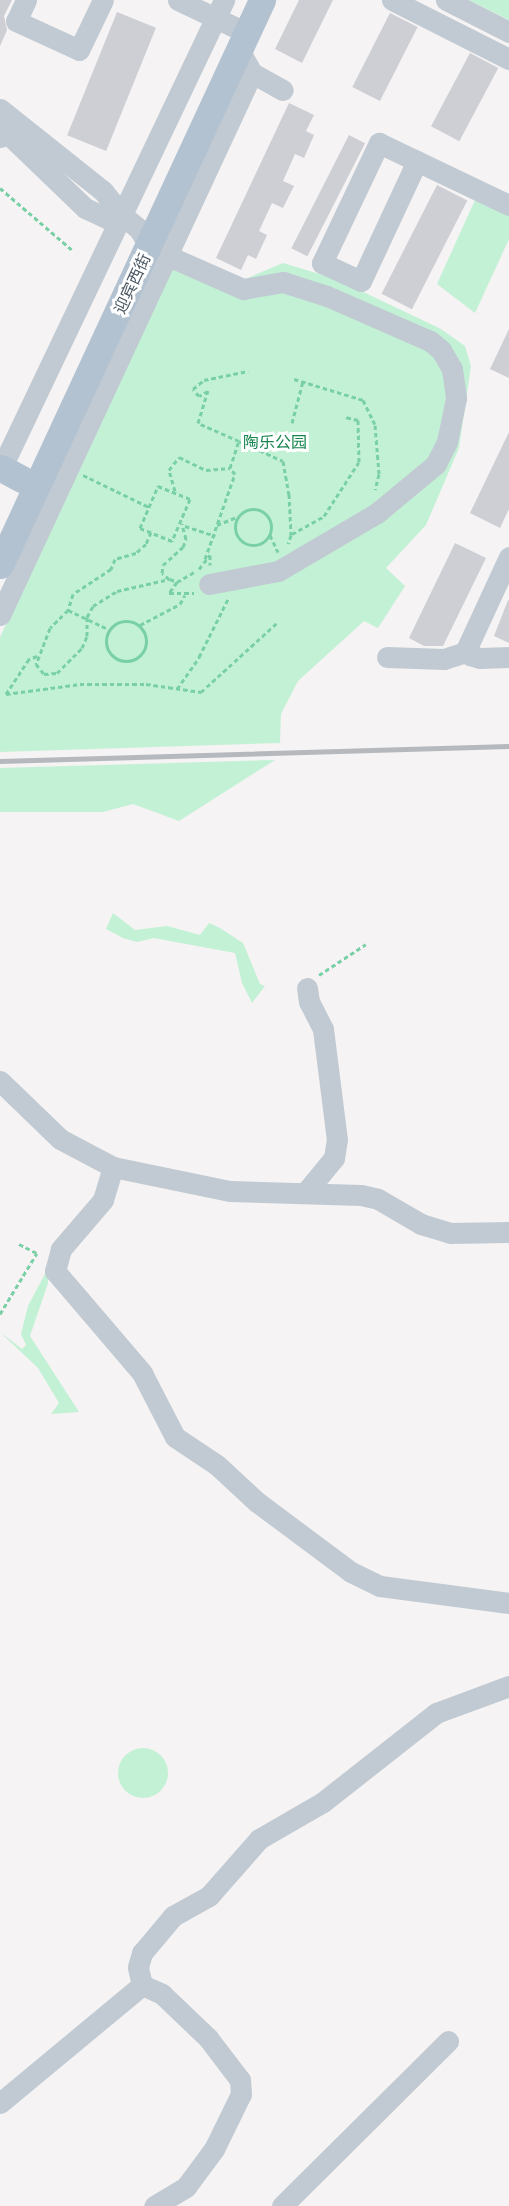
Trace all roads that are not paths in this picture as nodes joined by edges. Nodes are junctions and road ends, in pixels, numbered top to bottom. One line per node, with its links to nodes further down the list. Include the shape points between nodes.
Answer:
1 (26, 0): 2 (street, via 16,21 79,50)
2 (102, 0)
3 (178, 0): 8 (street)
4 (246, 0): 8 (main road, 迎宾西街)
5 (262, 0): 8 (main road, 迎宾西街)
6 (392, 0): 10 (street)
7 (446, 0): 9 (street)
8 (232, 25): 11 (street); 15 (main road, 迎宾西街); 18 (main road, 迎宾西街)
9 (509, 32)
10 (509, 59)
11 (252, 74): 12 (street); 15 (street)
12 (283, 90)
13 (0, 109): 18 (street, via 102,191)
14 (0, 137): 18 (street, via 5,131 85,208)
15 (203, 153): 18 (main road, 迎宾西街)
16 (417, 161): 16 (street, via 379,143 322,263 361,280); 17 (street)
17 (509, 205)
18 (145, 237): 19 (main road, 迎宾西街); 19 (street); 19 (street, via 71,469); 23 (street, via 243,289 284,282 327,296 441,350 452,369 456,398 447,442 436,464 377,513 278,571)
19 (24, 480): 20 (main road, 迎宾西街); 22 (main road, 迎宾西街); 24 (street)
20 (0, 525)
21 (509, 557): 25 (street, via 471,635)
22 (0, 565)
23 (209, 584)
24 (0, 615)
25 (476, 644): 26 (street, via 444,659); 27 (street, via 480,658)
26 (387, 657)
27 (509, 657)
28 (307, 988): 31 (street, via 309,1002 323,1029 337,1140 334,1158)
29 (0, 1081): 30 (street, via 60,1139)
30 (113, 1167): 31 (street, via 230,1191); 33 (street, via 103,1200 61,1249 55,1271 62,1284 142,1372 175,1437 351,1572 380,1586)
31 (306, 1192): 32 (street, via 378,1199 421,1224 450,1233)
32 (509, 1232)
33 (509, 1603)
34 (509, 1686): 35 (street, via 436,1713 323,1802 259,1839 209,1896 173,1916 142,1953 138,1967)
35 (142, 1985): 37 (street); 38 (street, via 162,1994 208,2038 240,2080 241,2087 214,2150 186,2187)
36 (448, 2041): 39 (street)
37 (0, 2103)
38 (154, 2206)
39 (282, 2206)

